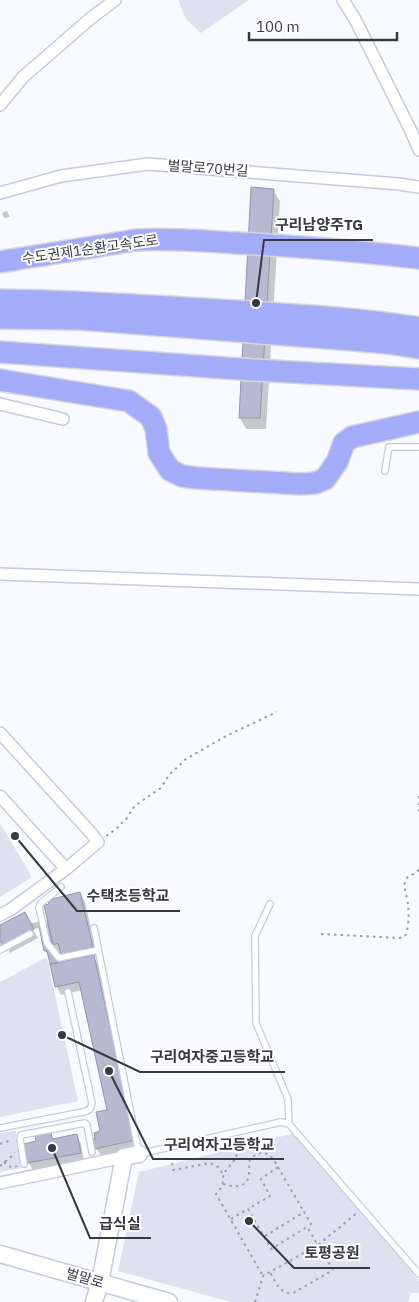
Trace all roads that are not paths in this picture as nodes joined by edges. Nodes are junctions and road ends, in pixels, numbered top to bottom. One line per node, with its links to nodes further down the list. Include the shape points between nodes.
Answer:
1 (115, 0): 3 (street, via 23,77)
2 (343, 0): 4 (street)
3 (0, 105)
4 (419, 150)
5 (419, 187): 6 (street, 벌말로70번길, via 148,164 61,176)
6 (0, 193)
7 (419, 258): 8 (highway, 수도권제1순환고속도로, via 158,239)
8 (0, 262)
9 (0, 300): 11 (highway, via 258,312)
10 (0, 318): 12 (highway, via 79,319)
11 (419, 328)
12 (419, 348)
13 (0, 352): 14 (highway)
14 (419, 379)
15 (0, 380): 18 (highway, via 129,401 151,417 160,453 170,470 198,478 315,483 326,479 344,443 352,437)
16 (0, 404): 17 (street)
17 (63, 418)
18 (413, 425)
19 (419, 447): 20 (lane, via 390,447)
20 (385, 471)
21 (0, 574): 22 (street)
22 (419, 589)
23 (0, 733): 25 (street, via 98,842)
24 (0, 796): 25 (street)
25 (66, 869): 28 (street)
26 (61, 887): 32 (lane, via 38,907 48,946 59,958)
27 (270, 904): 35 (lane, via 255,936 256,1023 288,1099)
28 (0, 915)
29 (94, 928): 32 (lane)
30 (30, 934): 31 (lane)
31 (0, 950)
32 (98, 950): 39 (lane)
33 (68, 992): 34 (lane, via 92,1105 87,1111)
34 (39, 1121): 36 (lane); 37 (lane)
35 (289, 1124): 39 (lane, via 281,1122); 43 (lane)
36 (0, 1128)
37 (41, 1131): 38 (lane, via 86,1123); 40 (lane, via 20,1136)
38 (92, 1152)
39 (132, 1156): 41 (street); 44 (street)
40 (21, 1164)
41 (0, 1183)
42 (0, 1254): 44 (street, 벌말로)
43 (419, 1274)
44 (100, 1282): 45 (street); 46 (street, 벌말로)
45 (94, 1302)
46 (169, 1302)

